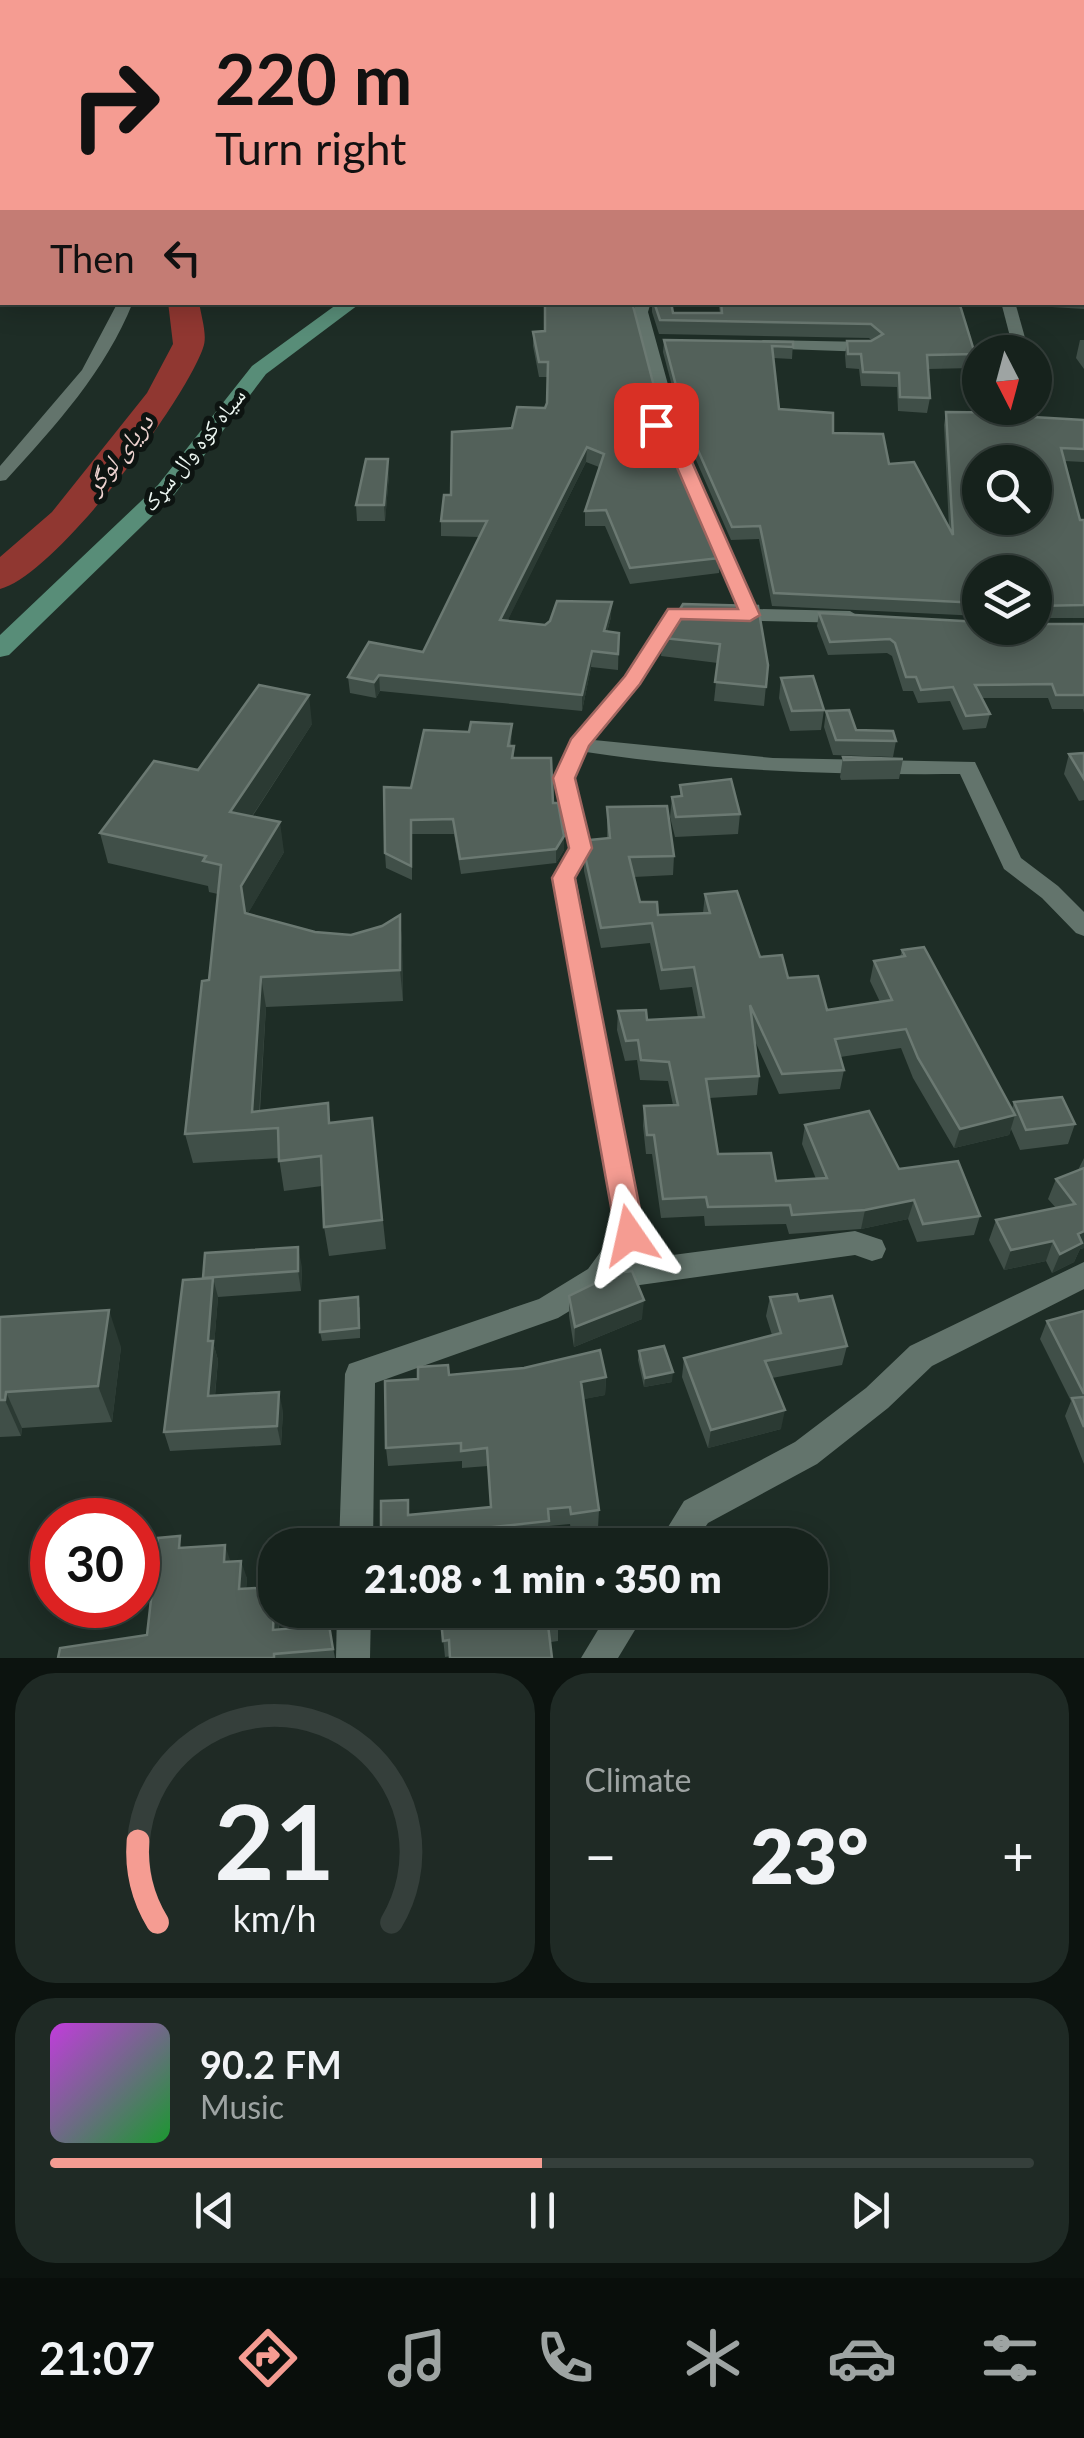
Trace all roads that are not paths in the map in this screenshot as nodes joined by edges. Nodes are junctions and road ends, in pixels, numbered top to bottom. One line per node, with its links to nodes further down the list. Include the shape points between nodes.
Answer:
1 (125, 305): 8 (street, via 116,332 52,422)
2 (349, 305): 11 (street, سیاه کوه وال سړک, via 259,370 166,490)
3 (643, 305): 9 (street, via 640,312 661,343 667,410 656,425 684,462)
4 (1009, 305): 5 (street)
5 (1017, 335)
6 (743, 344): 7 (street)
7 (869, 347)
8 (0, 476)
9 (750, 615): 10 (street); 12 (street, via 674,613 632,680)
10 (874, 618)
11 (0, 650)
12 (579, 744): 13 (street, via 672,760 808,769 967,768 1012,863); 16 (street, via 564,778 580,848 564,878 630,1235)
13 (1084, 927)
14 (872, 1249): 16 (street, via 855,1243)
15 (1084, 1275): 18 (street, via 922,1356 806,1453 696,1512)
16 (598, 1278): 17 (street, via 548,1309 360,1374)
17 (356, 1528)
18 (685, 1528)
19 (354, 1628): 21 (street)
20 (618, 1628): 22 (street)
21 (353, 1658)
22 (598, 1658)

